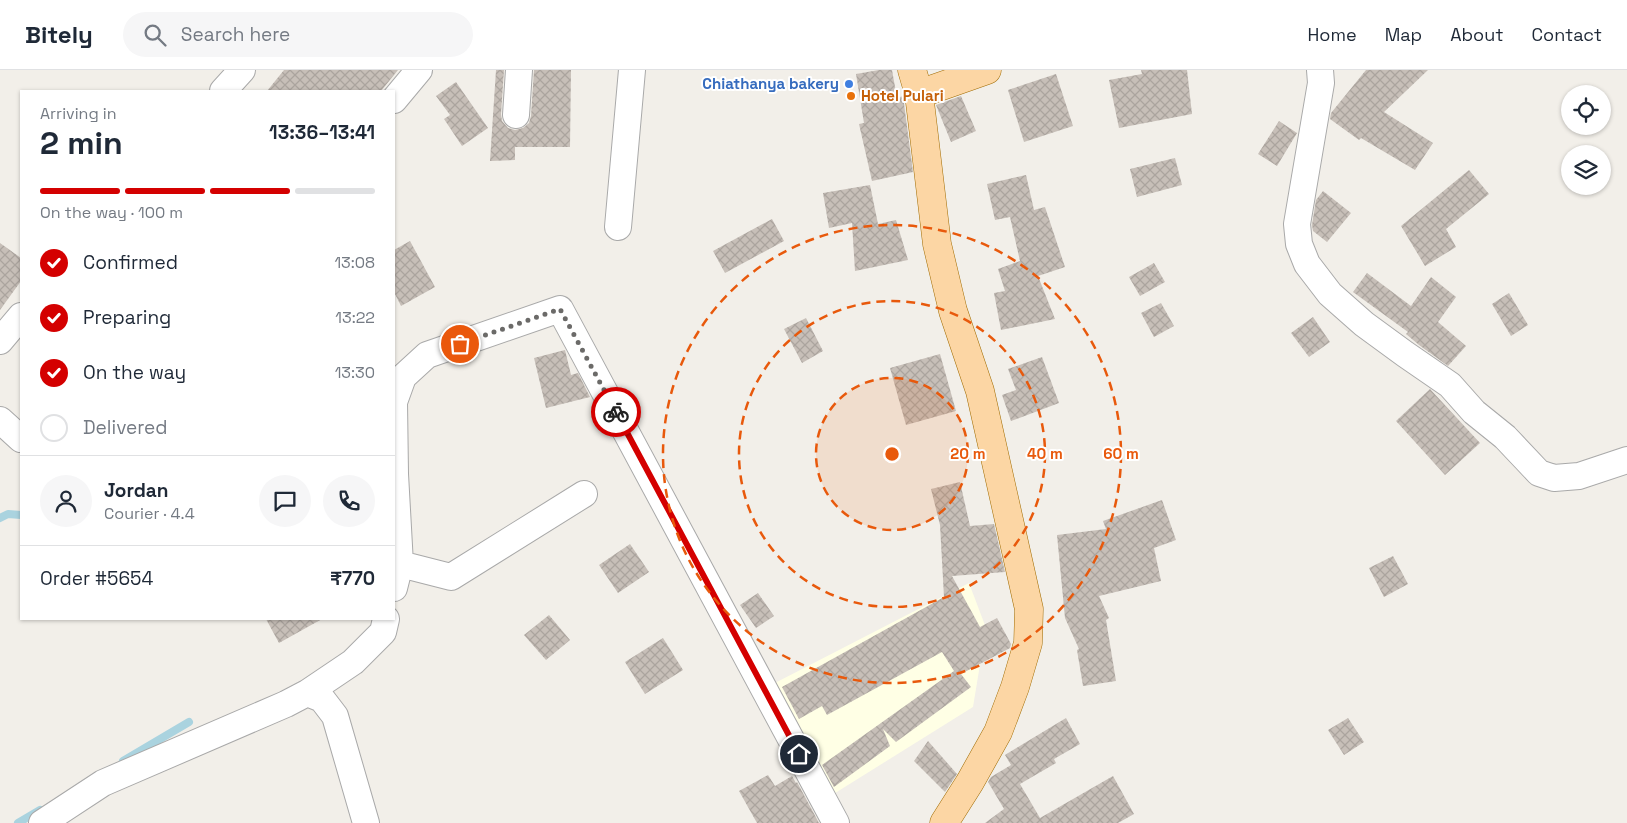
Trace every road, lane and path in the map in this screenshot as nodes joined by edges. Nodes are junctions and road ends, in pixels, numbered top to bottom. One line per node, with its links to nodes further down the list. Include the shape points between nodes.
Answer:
1 (242, 70): 8 (street)
2 (419, 70): 9 (street)
3 (519, 70): 10 (street)
4 (632, 70): 11 (street)
5 (987, 70): 7 (main road)
6 (1320, 70): 15 (street, via 1321,82 1296,224 1299,244 1308,264 1330,294 1364,324 1450,385 1474,412 1539,472 1554,478 1579,476)
7 (916, 82): 24 (main road, via 937,244 952,311 980,391 1029,609 1028,644 998,732)
8 (224, 90)
9 (395, 99)
10 (516, 115)
11 (618, 227)
12 (395, 399): 23 (street, via 403,377 427,355 560,309)
13 (0, 420): 14 (street)
14 (20, 439)
15 (1627, 460)
16 (395, 474): 18 (street)
17 (584, 494): 18 (street, via 451,576)
18 (397, 576)
19 (386, 620): 20 (street, via 383,632 353,662)
20 (307, 693): 21 (street, via 103,783); 22 (street, via 322,700 335,716)
21 (42, 823)
22 (366, 823)
23 (836, 823)
24 (944, 823)

